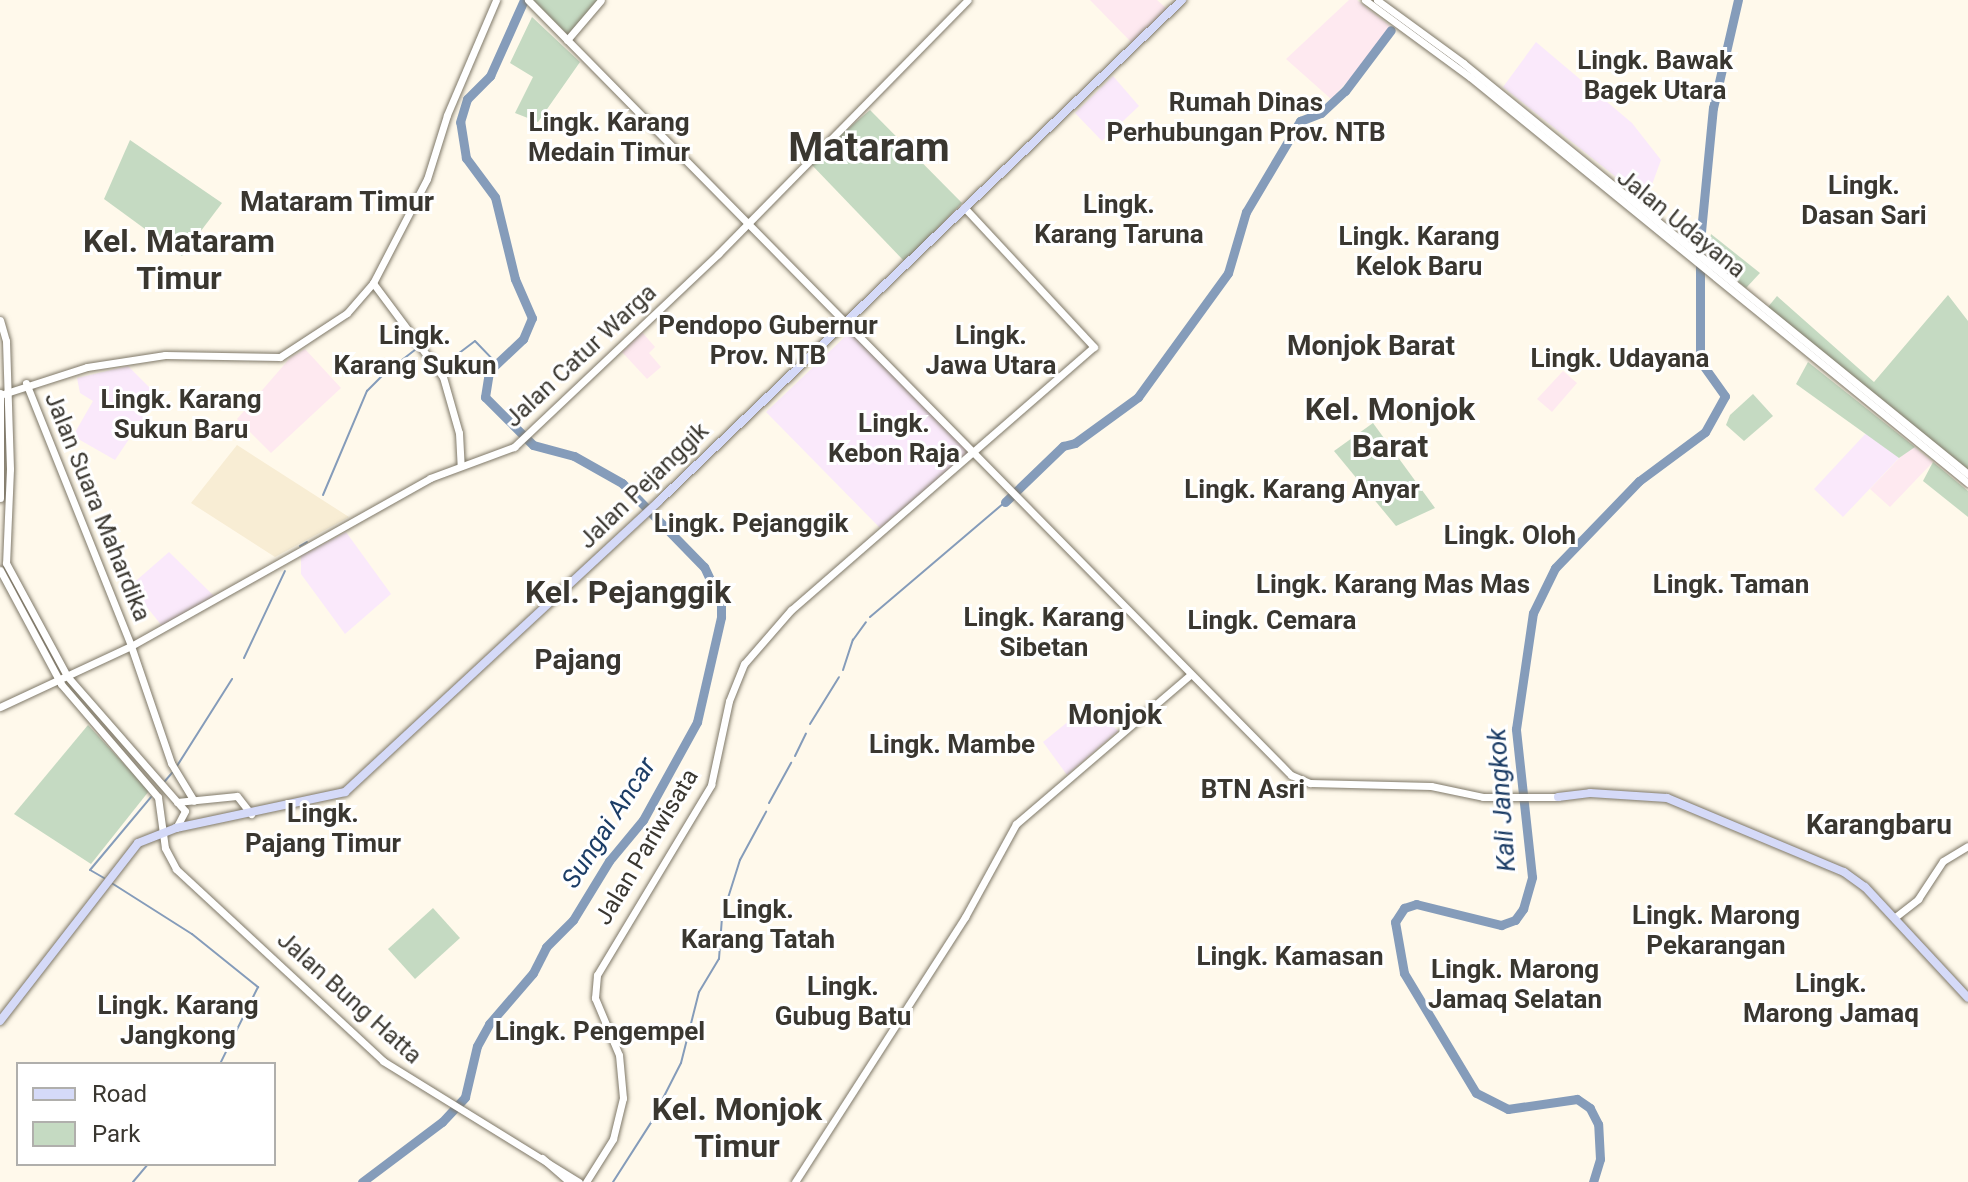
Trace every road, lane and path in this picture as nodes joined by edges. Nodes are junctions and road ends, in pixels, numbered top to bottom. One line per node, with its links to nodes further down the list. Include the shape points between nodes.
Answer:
1 (496, 0): 12 (street, via 447,115 427,179)
2 (528, 0): 9 (street)
3 (601, 0): 9 (street)
4 (968, 0): 11 (street, Jalan Catur Warga)
5 (1182, 0): 10 (main road, Jalan Pejanggik)
6 (1365, 0): 8 (street, Jalan Udayana)
7 (1377, 0): 8 (street, Jalan Udayana)
8 (1398, 19): 15 (street, Jalan Udayana)
9 (567, 40): 11 (street)
10 (964, 207): 14 (main road, Jalan Pejanggik); 18 (street, Jalan Pariwisata, via 1094,347)
11 (748, 224): 14 (street); 20 (street, Jalan Catur Warga, via 514,447)
12 (373, 283): 16 (street, via 347,313 284,356 165,355); 20 (street, via 443,377 459,433)
13 (0, 320): 17 (street, via 6,341)
14 (847, 321): 18 (street); 34 (main road, Jalan Pejanggik, via 344,793)
15 (1791, 336): 21 (street, Jalan Udayana); 22 (street, Jalan Udayana)
16 (26, 383): 17 (street); 26 (street, Jalan Suara Mahardika)
17 (2, 393): 19 (street)
18 (973, 453): 27 (street); 43 (street, Jalan Pariwisata, via 791,610 740,671 711,785 598,970 595,998 617,1049 623,1090 617,1130)
19 (6, 454): 23 (street); 24 (street)
20 (461, 466): 26 (street, Jalan Catur Warga, via 430,478)
21 (1968, 474)
22 (1968, 483)
23 (0, 498)
24 (3, 520): 25 (street)
25 (4, 572): 28 (street)
26 (131, 646): 28 (street, Jalan Catur Warga); 32 (street, Jalan Suara Mahardika, via 171,763)
27 (1191, 674): 31 (street, via 1298,780 1431,786 1490,797); 46 (street, via 1016,824 965,917)
28 (64, 678): 29 (street, Jalan Catur Warga); 30 (street)
29 (0, 707)
30 (111, 736): 33 (street); 36 (street, Jalan Bung Hatta, via 158,797)
31 (1553, 797): 38 (main road, via 1636,794 1682,803 1849,874)
32 (194, 801): 33 (street); 34 (street, via 237,796)
33 (177, 802): 35 (street, via 186,815)
34 (251, 814): 35 (main road, Jalan Pejanggik)
35 (176, 828): 36 (main road, Jalan Pejanggik)
36 (163, 833): 40 (main road, Jalan Pejanggik, via 131,848); 41 (street, Jalan Bung Hatta, via 170,861 191,884 383,1061)
37 (1968, 846): 38 (street, via 1943,861 1918,899)
38 (1894, 918): 39 (main road)
39 (1968, 998)
40 (0, 1021)
41 (542, 1158): 42 (street); 44 (street)
42 (566, 1171): 43 (street); 45 (street)
43 (588, 1178)
44 (570, 1182)
45 (579, 1182)
46 (795, 1182)

